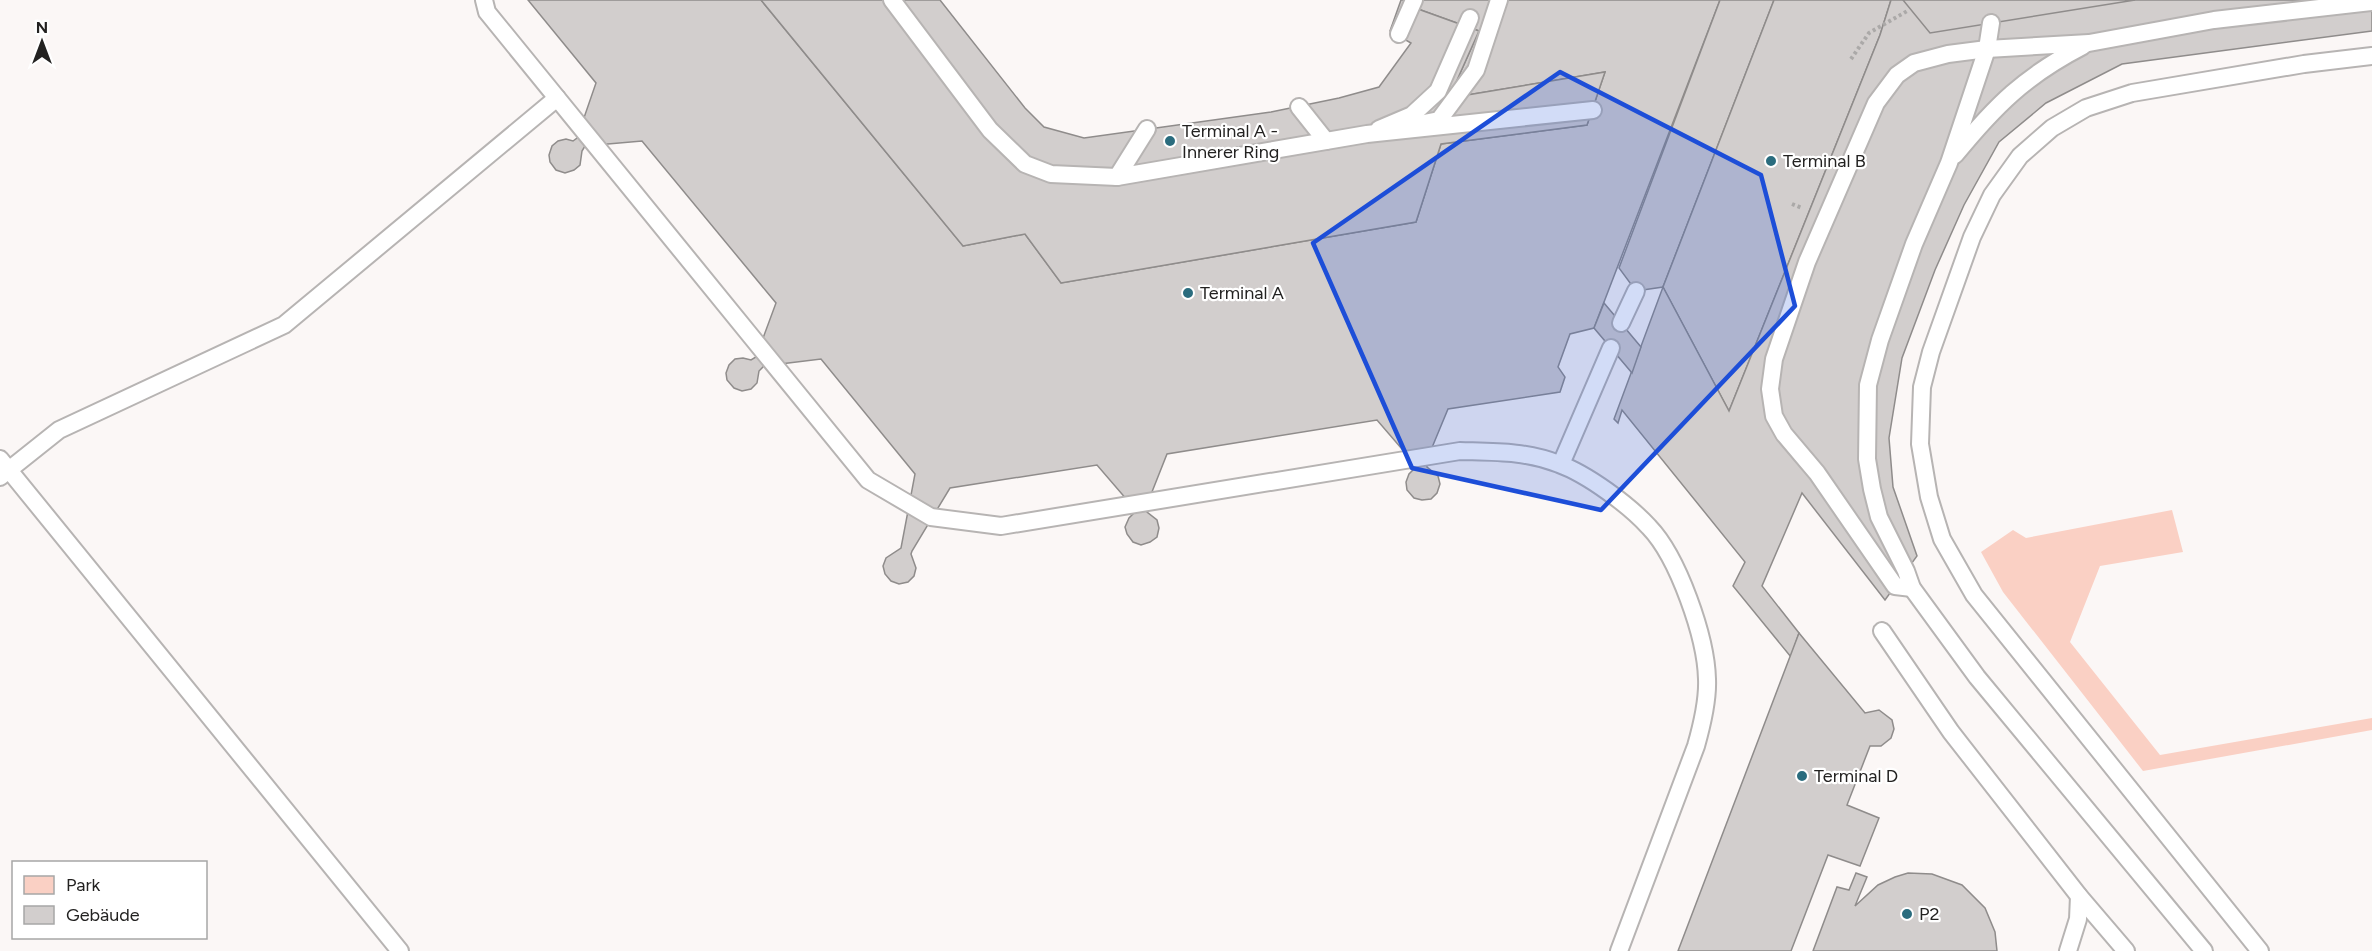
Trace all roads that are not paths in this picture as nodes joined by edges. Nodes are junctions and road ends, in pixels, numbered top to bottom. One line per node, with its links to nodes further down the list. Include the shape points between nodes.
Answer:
1 (484, 0): 12 (lane, via 487,12)
2 (892, 0): 19 (lane, via 990,130 1025,164 1052,174)
3 (1414, 0): 8 (lane)
4 (1499, 0): 16 (lane, via 1476,70 1439,120)
5 (2372, 2): 9 (lane, via 2214,20)
6 (1470, 18): 16 (lane, via 1438,91 1412,115)
7 (1990, 23): 10 (lane)
8 (1399, 34)
9 (2089, 43): 10 (lane); 18 (lane, via 2050,63 2026,81 1989,113)
10 (1987, 49): 18 (lane); 25 (lane, via 1914,63 1896,75 1876,103 1807,262 1774,359 1770,389 1774,416 1784,434 1817,473 1895,586)
11 (2372, 56): 33 (lane, via 2132,93 2086,108 2052,128 2020,156 1992,195 1972,237 1922,387 1920,444 1929,497 1942,539 1974,595)
12 (557, 98): 23 (lane, via 868,480 931,518 1001,526 1460,451 1519,452); 24 (lane, via 284,325 59,430)
13 (1299, 106): 17 (lane)
14 (1593, 110): 16 (lane)
15 (1147, 129): 19 (lane)
16 (1367, 134): 17 (lane)
17 (1326, 141): 19 (lane)
18 (1949, 163): 25 (lane, via 1914,244 1868,385 1867,459 1872,489 1879,517)
19 (1117, 177)
20 (1636, 291): 21 (lane)
21 (1621, 323)
22 (1611, 348): 23 (lane)
23 (1561, 464): 29 (lane, via 1607,491 1650,528 1682,579 1703,646 1707,679 1703,723 1696,746)
24 (3, 469): 28 (lane)
25 (1912, 588): 32 (lane, via 1977,677)
26 (1882, 631): 27 (lane, via 1951,732)
27 (2079, 896): 30 (lane, via 2076,927); 31 (lane)
28 (400, 951)
29 (1619, 951)
30 (2068, 951)
31 (2126, 951)
32 (2204, 951)
33 (2260, 951)

